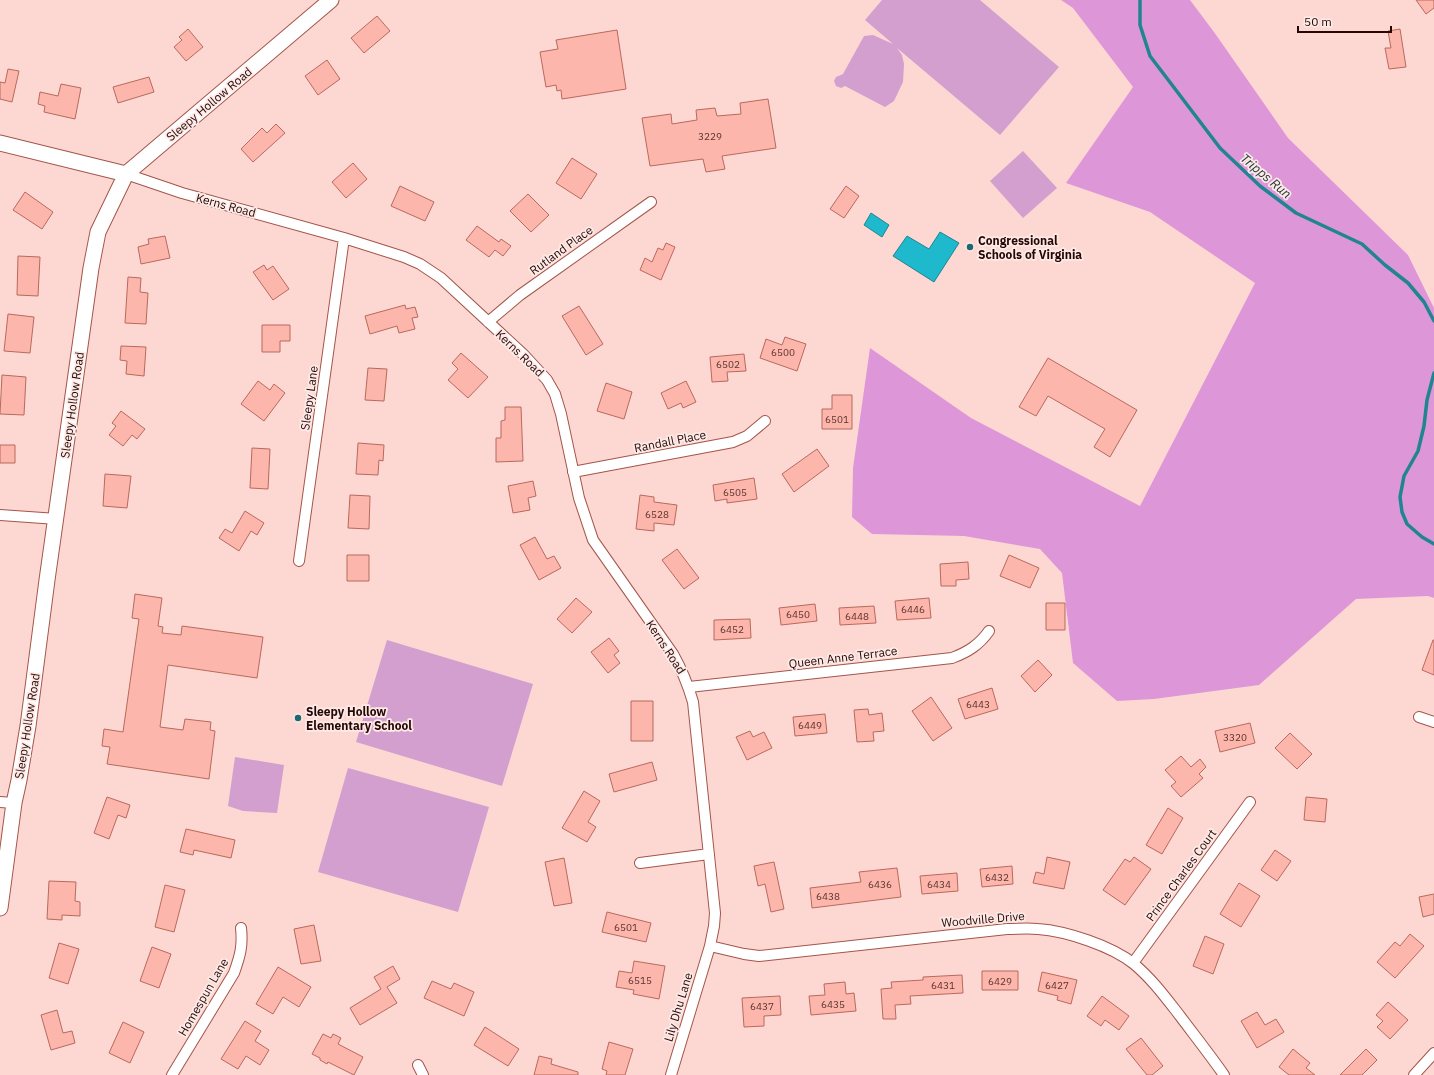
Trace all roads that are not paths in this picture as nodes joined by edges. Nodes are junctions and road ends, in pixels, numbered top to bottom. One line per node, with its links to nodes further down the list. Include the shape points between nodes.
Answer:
1 (331, 0): 3 (main road, Sleepy Hollow Road)
2 (0, 143): 3 (main road, Kerns Road)
3 (126, 174): 5 (street, Kerns Road, via 182,193); 10 (main road, Sleepy Hollow Road, via 98,232)
4 (651, 202): 6 (street, Rutland Place, via 520,295)
5 (344, 238): 6 (street, Kerns Road, via 420,264 441,278); 11 (street, Sleepy Lane)
6 (488, 322): 8 (street, Kerns Road, via 524,355 547,380 555,394 562,414)
7 (765, 421): 8 (street, Randall Place, via 747,436 733,442)
8 (573, 472): 13 (street, Kerns Road, via 593,540 673,654)
9 (0, 515): 10 (street)
10 (57, 519): 17 (main road, Sleepy Hollow Road, via 19,780)
11 (299, 561)
12 (989, 631): 13 (street, Queen Anne Terrace, via 974,647 952,658)
13 (689, 687): 18 (street, Kerns Road, via 693,702)
14 (1418, 717): 15 (street)
15 (1434, 722)
16 (1250, 802): 23 (street, Prince Charles Court)
17 (7, 803): 20 (main road, Sleepy Hollow Road)
18 (709, 854): 19 (street); 22 (street, Kerns Road, via 715,913)
19 (640, 863)
20 (0, 908)
21 (241, 928): 26 (street, Homespun Lane, via 243,943 234,973)
22 (710, 946): 23 (street, Woodville Drive, via 744,954 772,955 1007,929 1037,928 1084,939 1109,949); 28 (street, Lily Dhu Lane)
23 (1133, 963): 29 (street, Woodville Drive, via 1163,994)
24 (1434, 1053): 30 (street)
25 (418, 1065): 27 (street)
26 (172, 1075)
27 (423, 1075)
28 (671, 1075)
29 (1224, 1075)
30 (1414, 1075)

